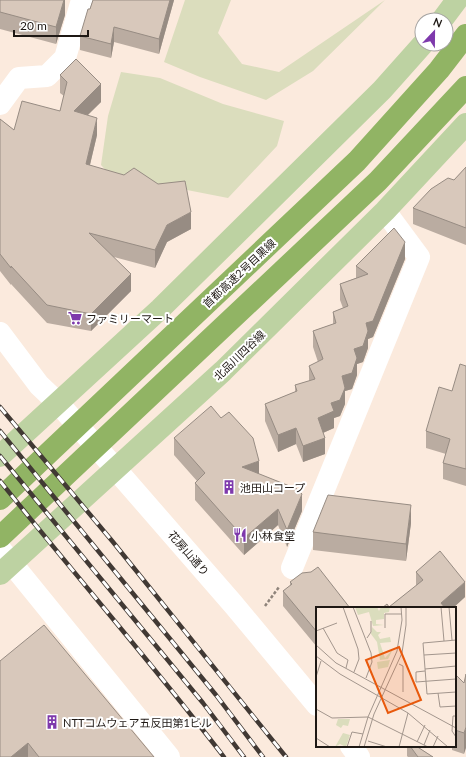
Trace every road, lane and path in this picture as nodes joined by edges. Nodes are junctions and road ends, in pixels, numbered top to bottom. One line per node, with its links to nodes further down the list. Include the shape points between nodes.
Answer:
1 (82, 0): 7 (street, via 66,58 47,76 19,78)
2 (457, 0): 3 (main road)
3 (448, 12)
4 (466, 36): 14 (highway, 首都高速2号目黒線, via 357,161)
5 (416, 52): 11 (main road, via 371,101 160,309)
6 (466, 87): 15 (highway, via 378,181)
7 (0, 104)
8 (466, 124): 9 (main road, 北品川四谷線)
9 (386, 211): 13 (main road, 北品川四谷線, via 223,371); 17 (street, via 419,258)
10 (0, 333): 11 (street, 花房山通り, via 39,384)
11 (58, 404): 12 (main road); 13 (street, 花房山通り)
12 (0, 456)
13 (115, 470): 16 (main road, 北品川四谷線); 18 (street, 花房山通り)
14 (0, 499)
15 (0, 537)
16 (4, 562): 21 (street)
17 (292, 568): 18 (path)
18 (251, 626): 19 (street, 花房山通り)
19 (316, 704)
20 (352, 747): 22 (street)
21 (169, 757)
22 (358, 757)

